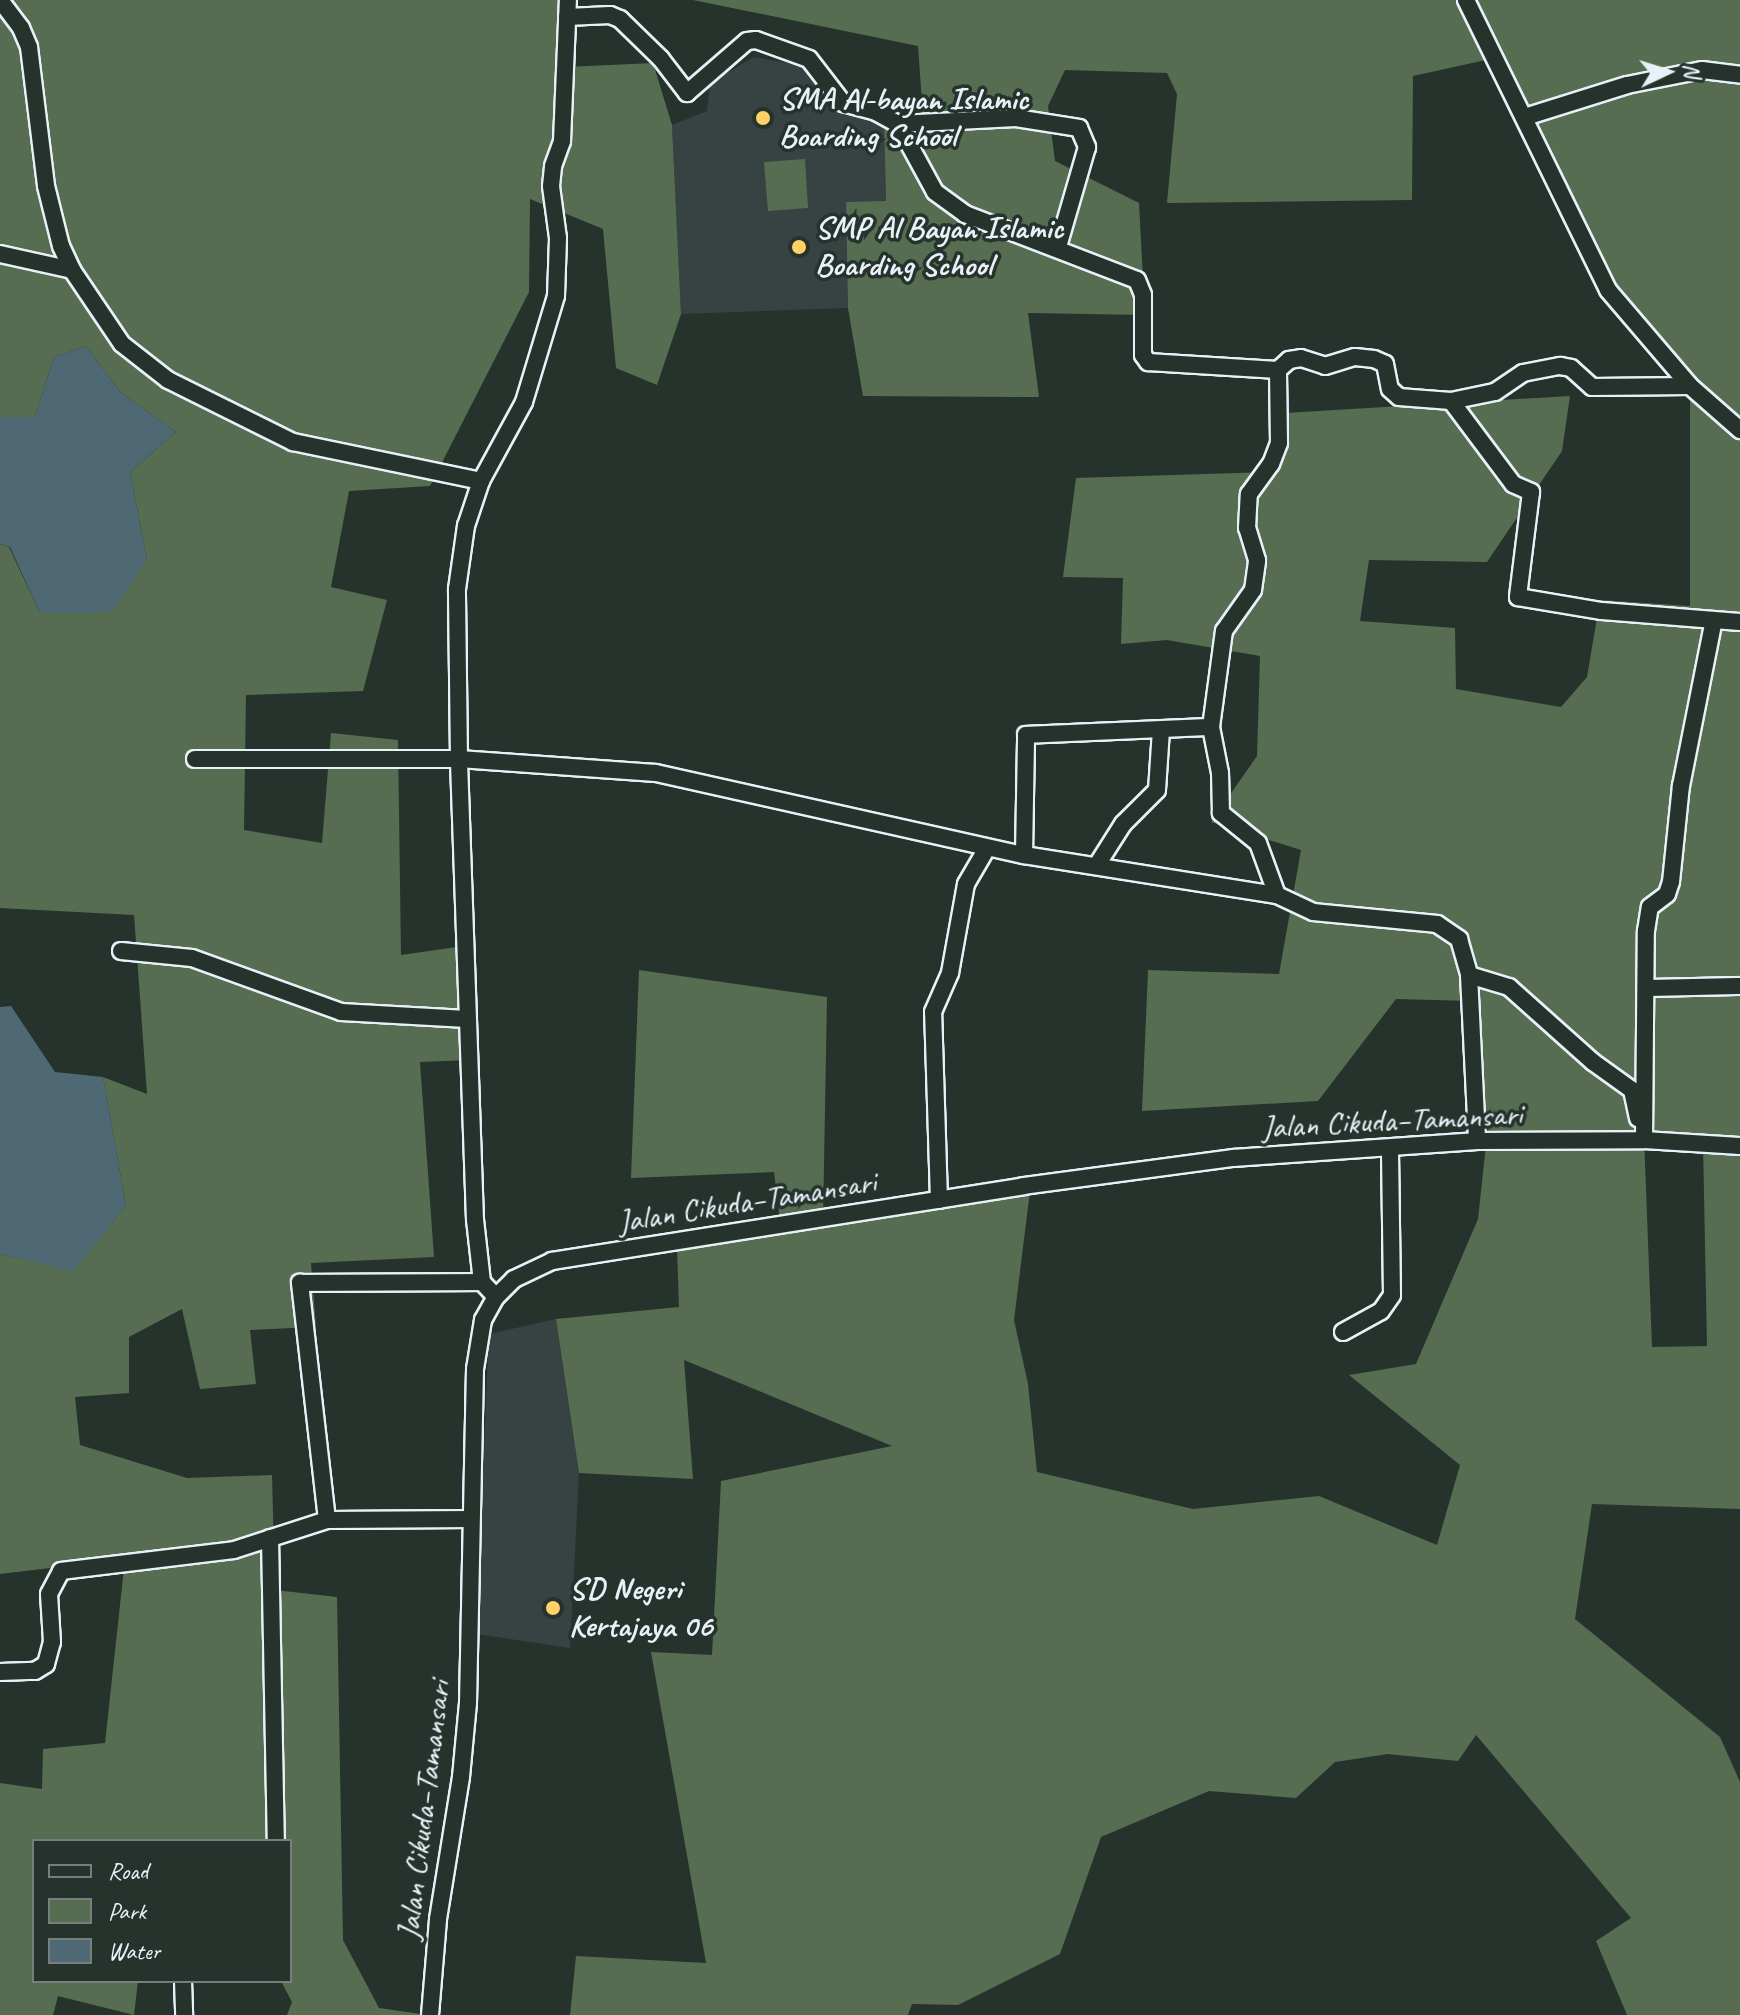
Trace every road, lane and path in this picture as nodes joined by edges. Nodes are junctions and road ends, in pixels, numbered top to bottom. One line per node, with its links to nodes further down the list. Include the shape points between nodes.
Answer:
1 (0, 0): 10 (street, via 29,47 46,186)
2 (568, 0): 4 (street)
3 (1466, 0): 6 (street)
4 (567, 17): 7 (street, via 620,19 687,93 747,41 756,40 809,59 843,103); 15 (street, via 562,141 551,186 558,238 556,296 524,402)
5 (1740, 75): 6 (street, via 1702,70 1627,85)
6 (1525, 117): 12 (street, via 1608,290)
7 (898, 124): 8 (street, via 935,192 965,214); 8 (street, via 1016,118 1079,128 1087,147)
8 (1058, 247): 11 (street, via 1141,285 1143,355 1148,362)
9 (0, 254): 10 (street)
10 (72, 270): 15 (street, via 106,326 144,364 267,431 395,466)
11 (1278, 370): 13 (street, via 1301,358 1325,366 1355,357 1374,359 1385,364 1390,389 1399,397); 18 (street, via 1279,443 1249,494 1247,528 1257,560 1253,590 1224,631)
12 (1690, 386): 13 (street, via 1592,387 1571,368 1560,366 1523,373 1495,392); 14 (street)
13 (1451, 401): 16 (street, via 1513,484 1531,492 1518,597 1602,611)
14 (1740, 430)
15 (481, 481): 21 (street, via 459,563)
16 (1714, 620): 17 (street); 29 (street, via 1681,786 1671,882 1667,894 1650,907)
17 (1740, 622)
18 (1211, 727): 19 (street); 25 (street, via 1221,813 1258,843)
19 (1161, 729): 23 (street, via 1026,735); 24 (street, via 1157,790 1123,824)
20 (195, 759): 21 (street)
21 (459, 759): 22 (street, via 656,773); 30 (street)
22 (987, 848): 23 (street); 35 (street, via 966,884 950,973 933,1012)
23 (1024, 855): 24 (street)
24 (1097, 865): 25 (street)
25 (1277, 895): 27 (street, via 1313,912 1437,924 1459,939)
26 (121, 951): 30 (street, via 192,958 341,1012)
27 (1469, 975): 31 (street, via 1509,987 1632,1090); 32 (street)
28 (1740, 986): 29 (street)
29 (1646, 988): 31 (street)
30 (467, 1019): 36 (street)
31 (1644, 1140): 32 (street, Jalan Cikuda–Tamansari); 33 (street, Jalan Cikuda–Tamansari)
32 (1477, 1141): 34 (street, Jalan Cikuda–Tamansari)
33 (1740, 1146)
34 (1390, 1149): 35 (street, Jalan Cikuda–Tamansari, via 1233,1158); 38 (street, via 1392,1295 1381,1311)
35 (939, 1200): 37 (street, Jalan Cikuda–Tamansari, via 552,1261 514,1279)
36 (482, 1282): 37 (street); 40 (street, via 300,1283)
37 (496, 1297): 39 (street, Jalan Cikuda–Tamansari, via 483,1320 476,1355)
38 (1343, 1332)
39 (471, 1519): 40 (street); 46 (street, Jalan Cikuda–Tamansari, via 467,1718)
40 (327, 1520): 41 (street)
41 (270, 1538): 42 (street, via 234,1550 61,1571 49,1594 52,1642 46,1664 35,1671); 43 (street)
42 (0, 1672)
43 (276, 1839)
44 (183, 1983): 45 (street)
45 (184, 2015)
46 (430, 2015)

